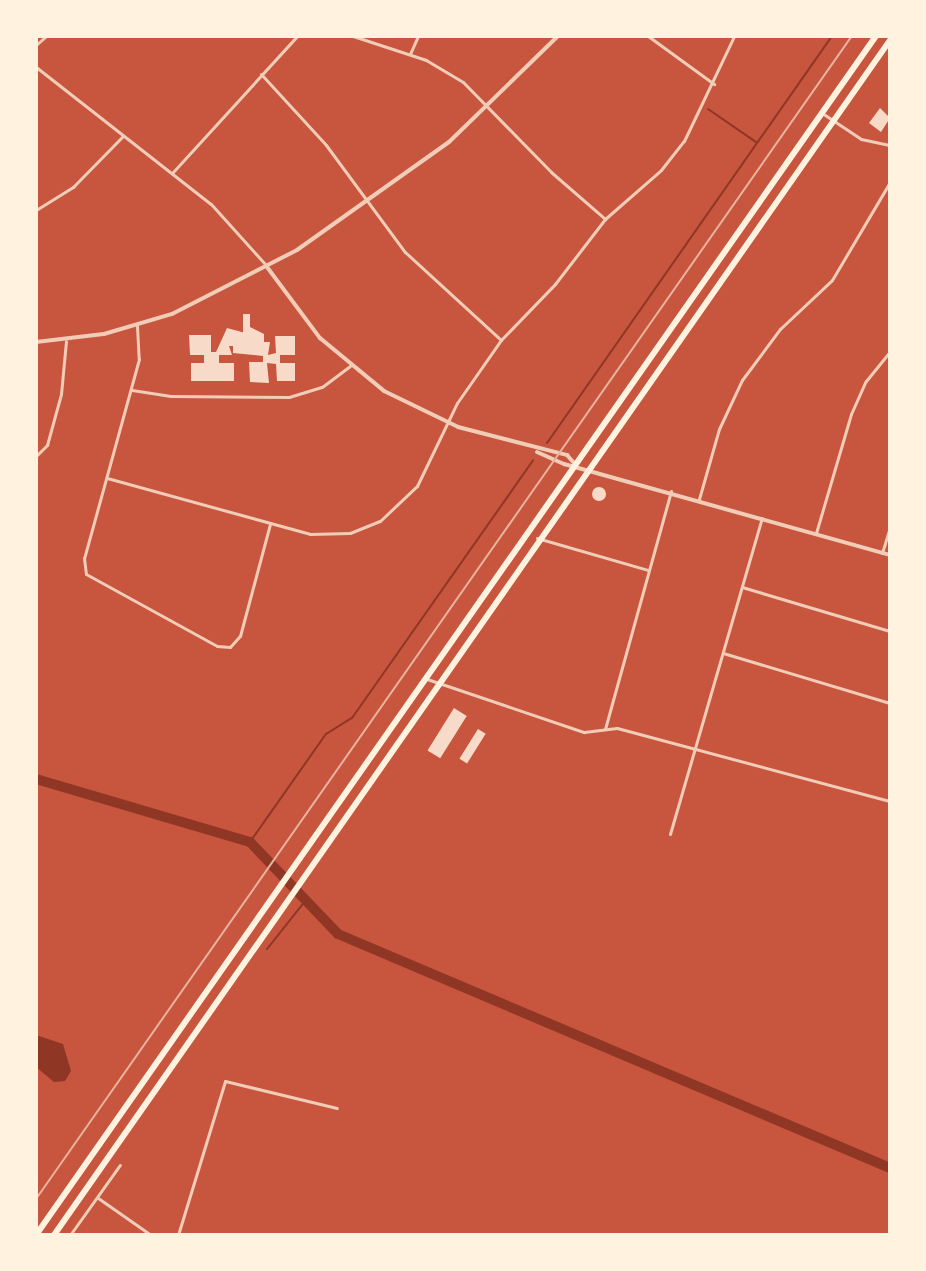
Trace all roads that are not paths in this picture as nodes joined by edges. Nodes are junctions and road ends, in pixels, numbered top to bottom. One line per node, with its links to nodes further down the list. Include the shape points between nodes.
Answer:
1 (46, 36): 10 (street)
2 (297, 36): 13 (street)
3 (353, 36): 11 (street)
4 (418, 36): 11 (street)
5 (558, 36): 15 (street)
6 (648, 36): 14 (street)
7 (734, 36): 14 (street)
8 (876, 36): 16 (highway)
9 (890, 40): 17 (highway)
10 (36, 45)
11 (410, 54): 15 (street, via 463,82)
12 (36, 67): 18 (street)
13 (261, 74): 20 (street); 22 (street, via 326,145)
14 (714, 84): 24 (street, via 667,163)
15 (489, 106): 22 (street); 24 (street, via 551,172)
16 (822, 113): 17 (street); 36 (highway)
17 (833, 121): 19 (street, via 870,143); 37 (highway)
18 (123, 136): 20 (street); 23 (street, via 73,187)
19 (890, 145)
20 (173, 172): 25 (street, via 222,214)
21 (890, 182): 40 (street, via 832,280 780,329 742,380 719,429)
22 (369, 203): 25 (street); 27 (street, via 405,252)
23 (36, 210)
24 (605, 219): 27 (street, via 555,284)
25 (267, 267): 26 (street); 31 (street, via 290,303)
26 (137, 326): 28 (street); 32 (street, via 139,359)
27 (501, 340): 33 (street)
28 (66, 341): 29 (street); 35 (street, via 64,380)
29 (36, 342)
30 (890, 351): 44 (street, via 866,381 851,414)
31 (350, 366): 32 (street, via 322,387 289,397 171,396); 33 (street)
32 (132, 390): 38 (street)
33 (446, 423): 34 (street); 42 (street, via 417,486 380,521 331,535)
34 (536, 451): 36 (street, via 545,459); 36 (street, via 567,455)
35 (39, 455)
36 (574, 463): 37 (street); 52 (highway)
37 (588, 467): 39 (street); 45 (highway)
38 (107, 478): 42 (street); 42 (street, via 85,571 93,581 217,646 230,647 240,636)
39 (671, 491): 40 (street); 48 (street)
40 (699, 499): 41 (street)
41 (762, 518): 44 (street); 49 (street)
42 (270, 524)
43 (890, 527): 46 (street)
44 (816, 533): 46 (street)
45 (537, 538): 48 (street); 53 (highway)
46 (882, 553): 47 (street)
47 (890, 555)
48 (648, 570): 55 (street)
49 (742, 587): 50 (street); 51 (street)
50 (890, 631)
51 (723, 653): 54 (street); 56 (street)
52 (425, 677): 53 (street); 62 (highway)
53 (435, 684): 55 (street, via 584,732); 63 (highway)
54 (890, 703)
55 (605, 731): 56 (street, via 617,728)
56 (695, 749): 57 (street); 58 (street)
57 (890, 801)
58 (670, 834)
59 (337, 1108): 66 (street, via 225,1081)
60 (120, 1165): 61 (street)
61 (97, 1198): 64 (street); 65 (street)
62 (36, 1235)
63 (54, 1235)
64 (70, 1235)
65 (151, 1235)
66 (178, 1235)

